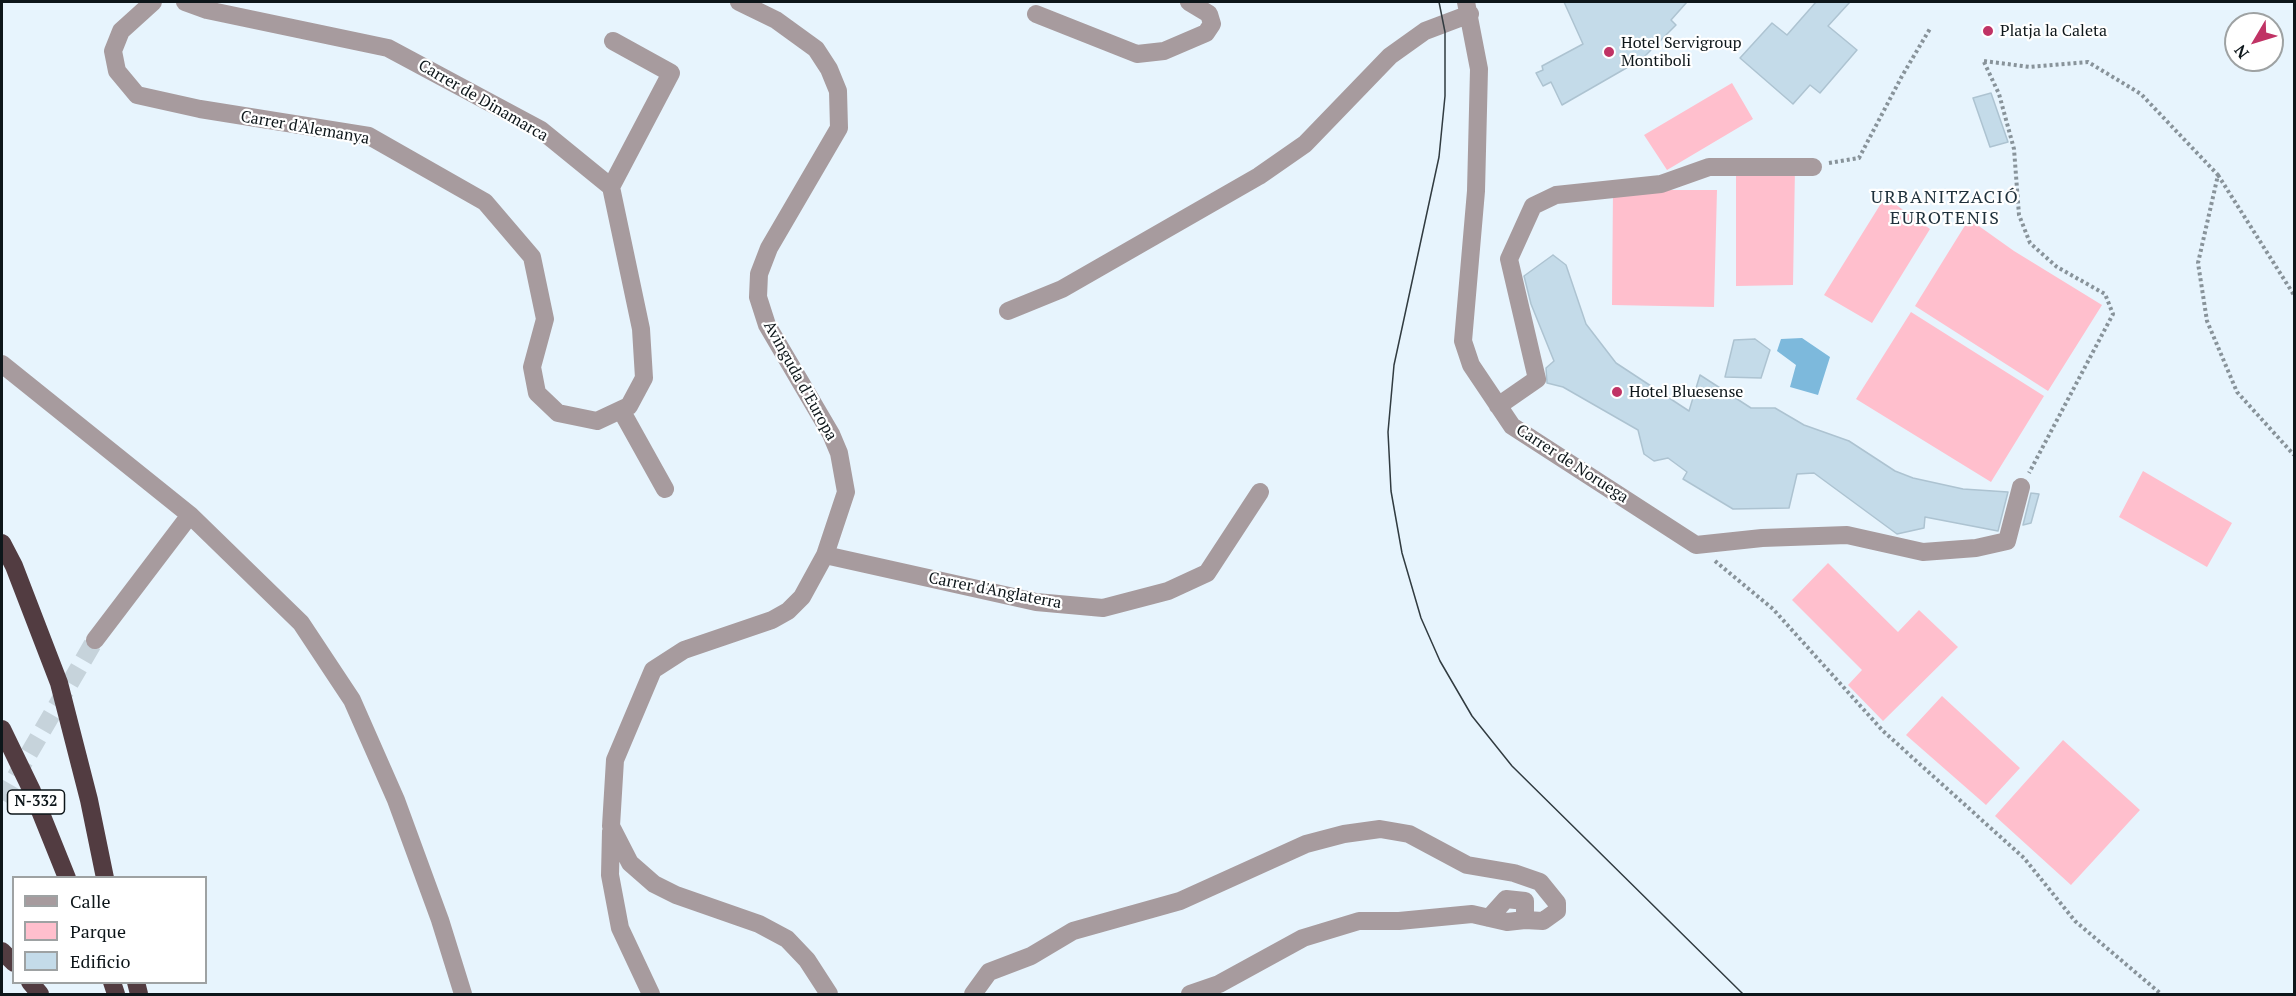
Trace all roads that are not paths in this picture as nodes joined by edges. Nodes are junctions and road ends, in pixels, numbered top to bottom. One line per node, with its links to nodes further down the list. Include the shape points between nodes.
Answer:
1 (153, 2): 13 (street, Carrer d'Alemanya, via 121,31 113,51 117,72 137,95 200,110 369,136 485,202 532,257 545,318 532,367 537,393 558,414 597,421)
2 (185, 2): 9 (street, Carrer de Dinamarca, via 388,48 541,130)
3 (739, 2): 19 (street, Avinguda d'Europa, via 776,20 816,50 838,91 839,128 769,248 759,274 758,297 767,325 831,434 845,474 846,492)
4 (1190, 2): 6 (street, via 1209,14 1212,24 1206,33 1164,51 1137,54)
5 (1464, 11): 10 (street, via 1425,31 1390,56 1305,144 1259,176 1062,289); 12 (street, Carrer de Noruega, via 1479,69 1476,191 1463,341 1471,365)
6 (1036, 14)
7 (613, 41): 9 (street, via 671,73)
8 (1813, 167): 12 (street, via 1709,167 1661,184 1556,195 1533,206 1509,259 1537,379)
9 (611, 187): 13 (street, via 641,329 644,378 629,406)
10 (1008, 311)
11 (2, 364): 17 (street)
12 (1498, 406): 14 (street, Carrer de Noruega, via 1512,426 1696,545 1847,535 1923,552 1976,548 2007,541)
13 (621, 410): 15 (street)
14 (2021, 487)
15 (665, 489)
16 (1260, 492): 19 (street, Carrer d'Anglaterra, via 1208,573 1168,591 1103,608 1036,602)
17 (190, 515): 20 (street); 25 (street, via 301,622 352,700 396,800)
18 (2, 543): 24 (highway, via 59,683)
19 (825, 555): 22 (street, Avinguda d'Europa, via 802,597 788,611 684,650 654,670 615,760)
20 (94, 640)
21 (2, 729): 23 (highway, N-332)
22 (611, 826): 26 (street, Avinguda d'Europa, via 610,875 620,928); 27 (street, via 630,863 654,884 759,924 787,939 807,960)
23 (66, 876)
24 (105, 876)
25 (463, 994)
26 (651, 994)
27 (829, 994)
28 (973, 994): 29 (street, via 989,972 1031,956 1073,931 1180,902 1306,844 1344,834 1380,829 1409,834 1467,865 1540,882 1557,903 1557,911 1543,921 1508,922 1472,914 1359,921 1303,938 1220,984)
29 (1190, 994)

